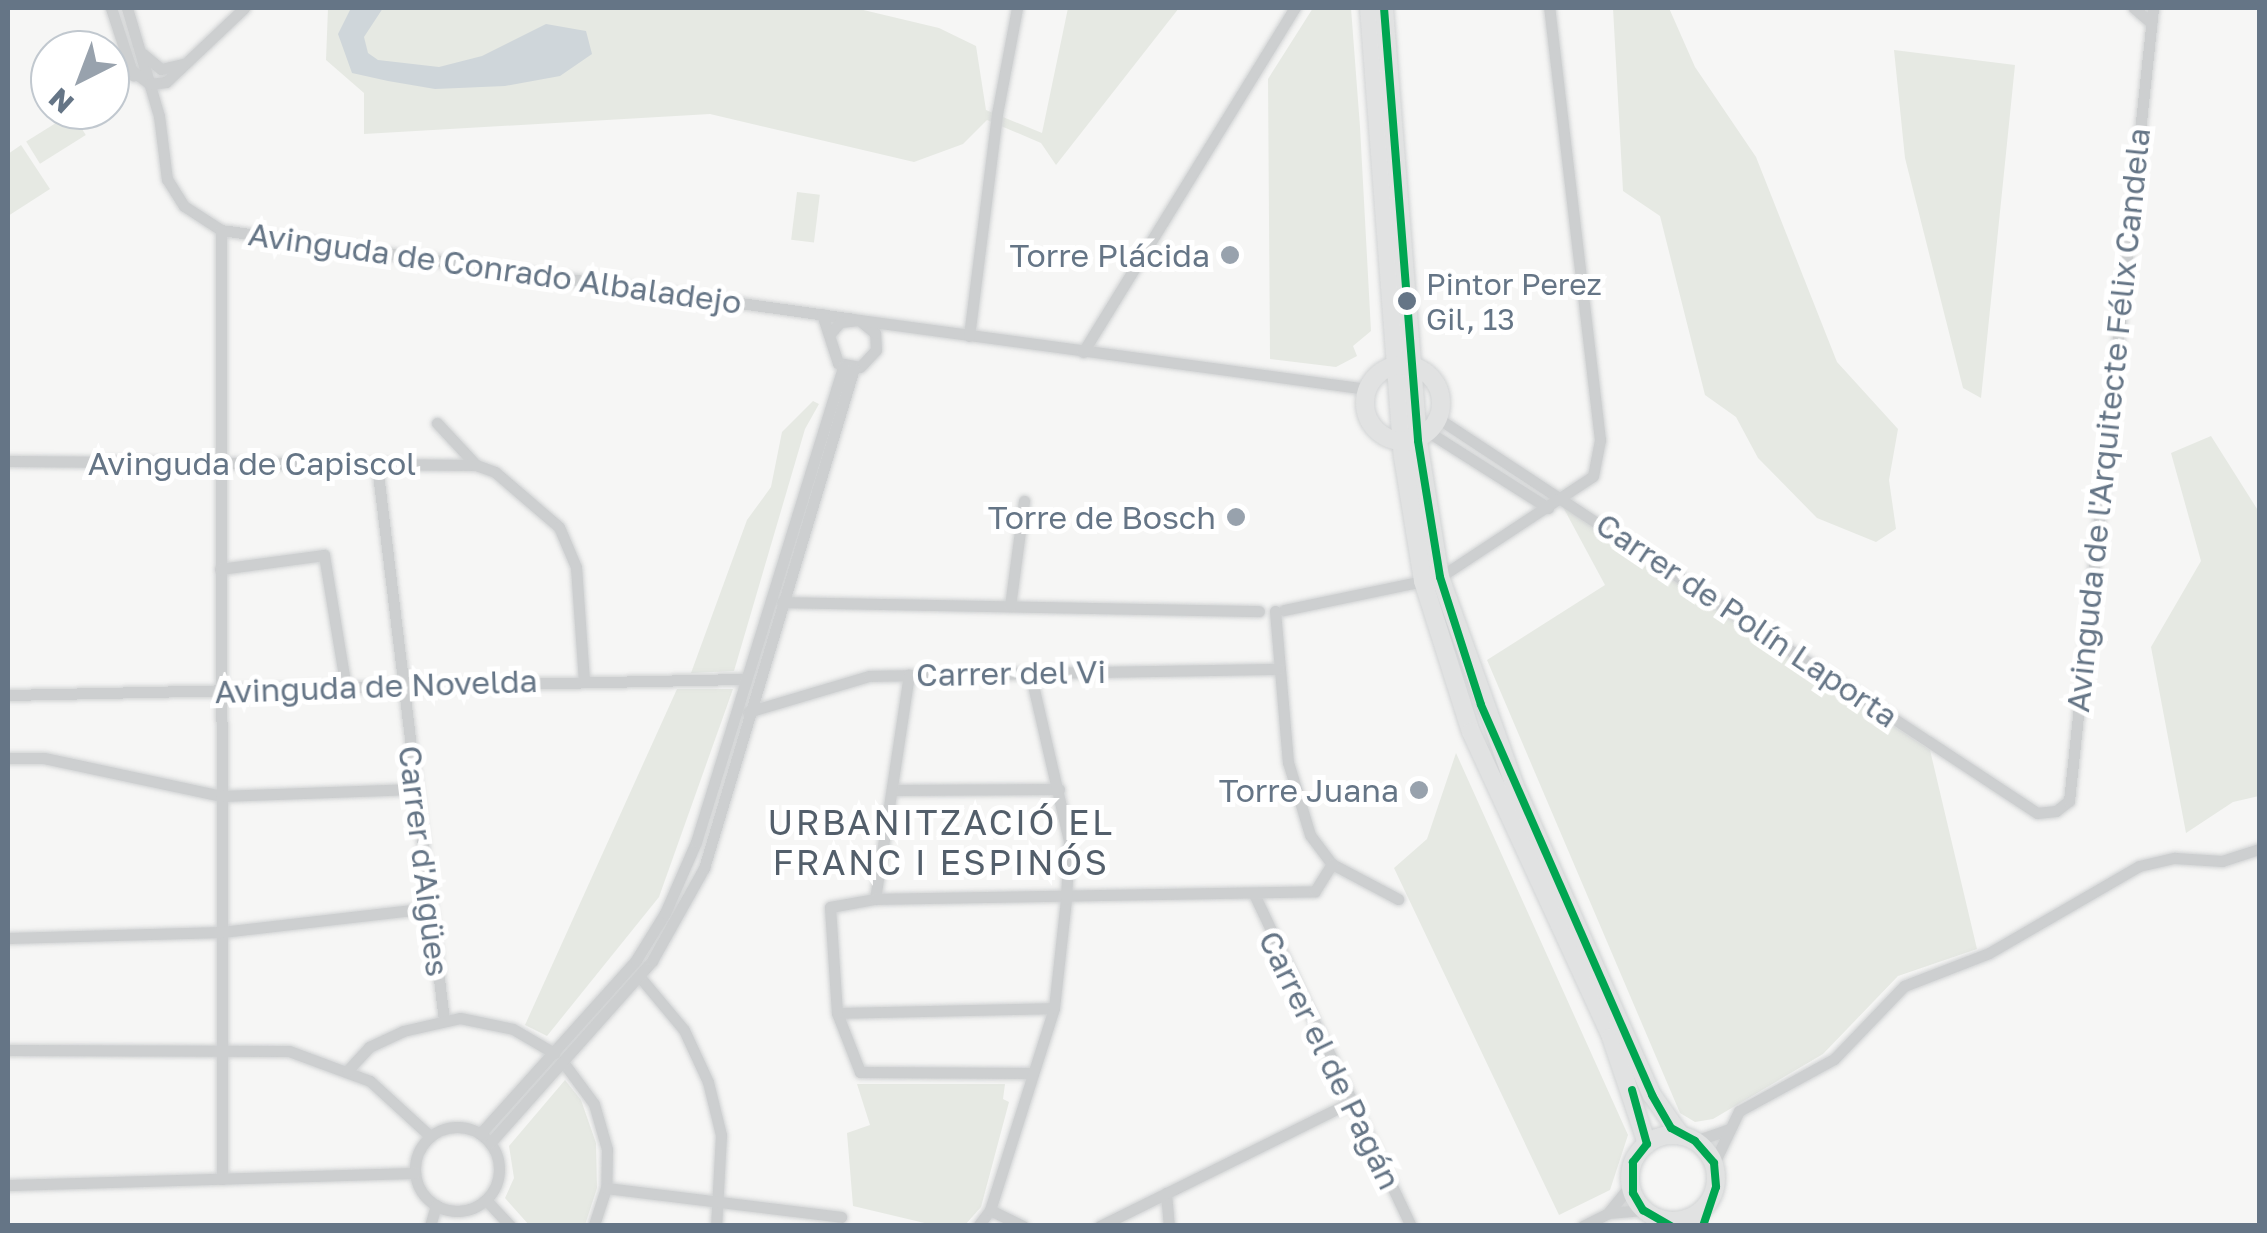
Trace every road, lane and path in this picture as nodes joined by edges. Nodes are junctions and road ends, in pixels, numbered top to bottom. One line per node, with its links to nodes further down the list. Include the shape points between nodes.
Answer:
1 (111, 8): 14 (street)
2 (126, 8): 12 (street)
3 (244, 8): 13 (street)
4 (1017, 8): 23 (street)
5 (1295, 8): 25 (street)
6 (1370, 8): 26 (main road)
7 (1384, 8): 26 (main road)
8 (1549, 8): 35 (street, via 1600,440 1593,476)
9 (2134, 8): 11 (street)
10 (2153, 8): 11 (street, Avinguda de l'Arquitecte Félix Candela)
11 (2151, 23): 58 (street, Avinguda de l'Arquitecte Félix Candela, via 2069,801)
12 (140, 49): 13 (street, via 161,69); 16 (street)
13 (186, 62): 15 (street)
14 (132, 72): 16 (street); 17 (street)
15 (166, 82): 16 (street); 17 (street)
16 (150, 84): 17 (street)
17 (159, 116): 18 (street, via 167,179 184,206)
18 (221, 230): 19 (street, Avinguda de Conrado Albaladejo); 32 (street, Avinguda de Conrado Albaladejo)
19 (822, 314): 20 (street, Avinguda de Conrado Albaladejo); 22 (street)
20 (857, 319): 21 (street, Avinguda de Conrado Albaladejo); 22 (street, via 840,322); 24 (street)
21 (889, 324): 23 (street, Avinguda de Conrado Albaladejo); 24 (street)
22 (829, 336): 27 (street, via 830,352)
23 (969, 336): 25 (street, Avinguda de Conrado Albaladejo)
24 (876, 338): 27 (street, via 870,360)
25 (1084, 352): 28 (street, Avinguda de Conrado Albaladejo)
26 (1403, 364): 28 (main road); 30 (main road); 30 (main road, via 1440,392)
27 (849, 367): 40 (street); 46 (street)
28 (1367, 389): 30 (main road, via 1364,413)
29 (437, 423): 34 (street)
30 (1422, 434): 35 (street, Carrer de Polín Laporta); 37 (street); 39 (main road)
31 (8, 461): 32 (street, Avinguda de Capiscol)
32 (220, 464): 33 (street, Avinguda de Capiscol); 38 (street, Avinguda de Conrado Albaladejo)
33 (378, 464): 34 (street, Avinguda de Capiscol); 48 (street, Carrer d'Aigües)
34 (476, 465): 47 (street, Avinguda de Capiscol, via 494,472 559,528 576,567)
35 (1564, 498): 37 (street); 58 (street, Carrer de Polín Laporta, via 2037,813)
36 (1024, 500): 41 (street)
37 (1548, 508): 39 (street)
38 (220, 570): 49 (street, via 324,555); 50 (street, Avinguda de Conrado Albaladejo)
39 (1432, 579): 43 (street, via 1280,611); 81 (main road, via 1652,1095); 82 (main road, via 1471,732 1611,1037 1643,1116)
40 (782, 602): 41 (street); 52 (street)
41 (1010, 606): 42 (street)
42 (1260, 611)
43 (1279, 669): 44 (street, Carrer del Vi); 60 (street, via 1288,762 1310,835)
44 (1030, 672): 45 (street, Carrer del Vi); 55 (street)
45 (909, 675): 52 (street, Carrer del Vi, via 869,676); 56 (street)
46 (744, 679): 47 (street, Avinguda de Novelda); 74 (street, via 696,842 664,914 641,954)
47 (584, 680): 48 (street, Avinguda de Novelda)
48 (403, 686): 49 (street, Avinguda de Novelda); 54 (street, Carrer d'Aigües)
49 (346, 688): 50 (street, Avinguda de Novelda)
50 (221, 690): 51 (street, Avinguda de Novelda); 57 (street, Avinguda de Conrado Albaladejo)
51 (8, 695)
52 (748, 712): 68 (street, via 704,868 667,940)
53 (8, 758): 57 (street, via 44,758)
54 (414, 789): 57 (street); 65 (street, Carrer d'Aigües)
55 (1059, 789): 56 (street); 63 (street, via 1069,841)
56 (892, 790): 62 (street)
57 (221, 796): 66 (street, Avinguda de Conrado Albaladejo)
58 (2056, 811)
59 (2260, 849): 78 (street, via 2222,861 2175,858 2139,866 1989,953 1904,986 1834,1058 1739,1111)
60 (1332, 864): 61 (street, via 1315,891); 64 (street)
61 (1254, 894): 63 (street); 77 (street, Carrer el de Pagán)
62 (875, 899): 63 (street); 70 (street, via 830,907)
63 (1066, 899): 69 (street)
64 (1398, 899)
65 (430, 908): 66 (street); 71 (street, Carrer d'Aigües)
66 (222, 932): 67 (street); 72 (street, Avinguda de Conrado Albaladejo)
67 (8, 938)
68 (639, 976): 74 (street); 91 (street, via 684,1030 708,1082 721,1135)
69 (1054, 1008): 70 (street); 76 (street)
70 (836, 1013): 76 (street, via 860,1072)
71 (444, 1020): 74 (street, via 501,1026); 75 (street, via 369,1048)
72 (222, 1046): 73 (street); 75 (street, via 289,1051); 85 (street, Avinguda de Conrado Albaladejo)
73 (8, 1050)
74 (558, 1058): 80 (street); 88 (street, via 602,1124)
75 (348, 1071): 79 (street, via 370,1081)
76 (1031, 1073): 94 (street)
77 (1351, 1102): 89 (street); 109 (street, Carrer el de Pagán)
78 (1729, 1129): 81 (street); 83 (street)
79 (430, 1136): 80 (street, via 454,1127); 84 (street)
80 (485, 1138): 90 (street, via 499,1172)
81 (1688, 1139): 82 (main road); 83 (main road)
82 (1647, 1144): 87 (main road, via 1633,1162)
83 (1714, 1163): 98 (main road, via 1716,1187)
84 (415, 1172): 85 (street); 92 (street)
85 (222, 1179): 86 (street)
86 (8, 1185)
87 (1631, 1186): 95 (main road); 96 (street)
88 (606, 1188): 91 (street); 103 (street)
89 (1166, 1192): 107 (street); 108 (street)
90 (486, 1200): 93 (street); 102 (street)
91 (721, 1200): 97 (street); 104 (street)
92 (436, 1205): 93 (street); 100 (street)
93 (452, 1210): 101 (street)
94 (990, 1210): 105 (street); 106 (street)
95 (1642, 1210): 96 (street); 99 (main road)
96 (1608, 1213): 110 (street)
97 (841, 1217)
98 (1703, 1219): 99 (main road)
99 (1671, 1224)
100 (430, 1226)
101 (447, 1226)
102 (510, 1226)
103 (594, 1226)
104 (716, 1226)
105 (978, 1226)
106 (1024, 1226)
107 (1100, 1226)
108 (1169, 1226)
109 (1411, 1226)
110 (1583, 1226)

